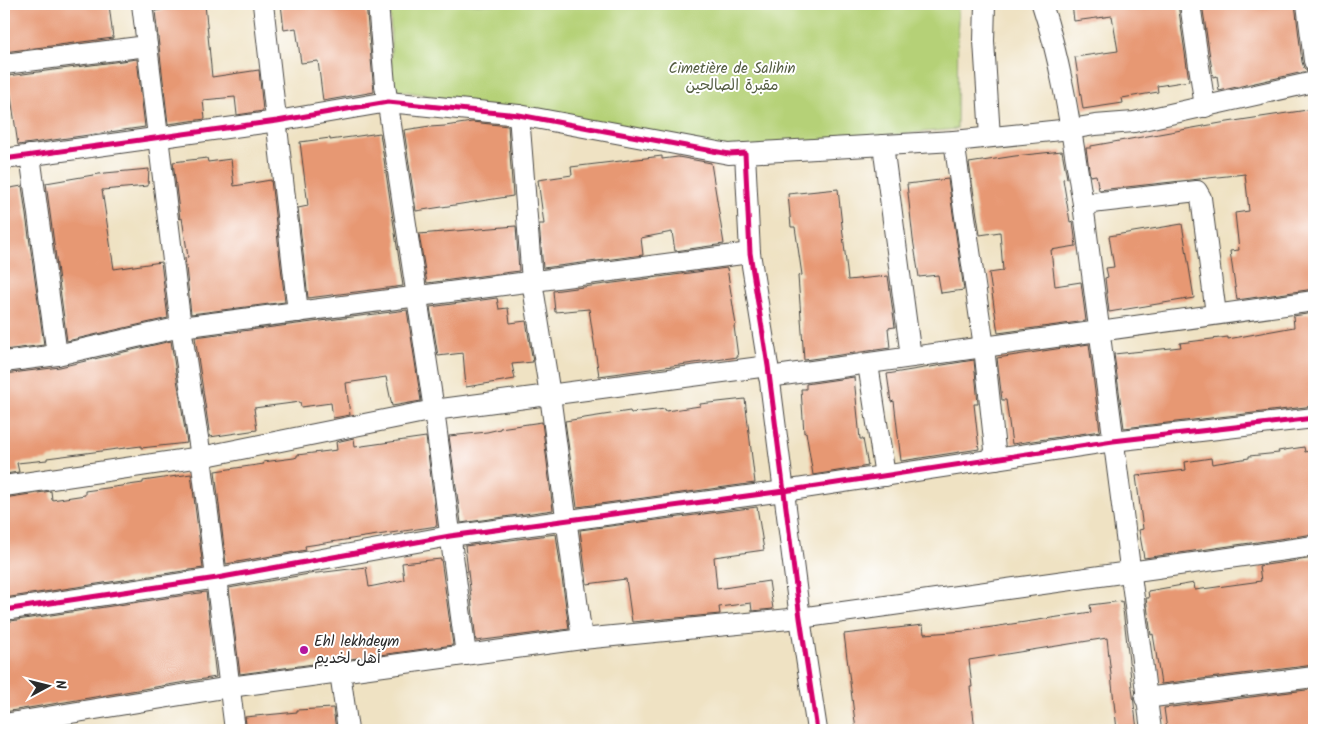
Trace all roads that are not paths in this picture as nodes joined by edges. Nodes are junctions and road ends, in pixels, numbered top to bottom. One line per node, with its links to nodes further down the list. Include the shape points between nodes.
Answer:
1 (142, 4): 8 (street)
2 (263, 4): 15 (street)
3 (378, 4): 12 (street)
4 (985, 4): 17 (street)
5 (1042, 4): 16 (street)
6 (1190, 4): 13 (street)
7 (1307, 4): 9 (street)
8 (147, 46): 10 (street); 18 (street)
9 (1314, 61)
10 (4, 64)
11 (1314, 82): 13 (street)
12 (388, 102): 14 (street); 15 (street); 27 (street)
13 (1205, 107): 16 (street, via 1134,122)
14 (519, 115): 21 (street, via 729,154); 26 (street)
15 (277, 121): 18 (street); 29 (street)
16 (1071, 129): 17 (street); 24 (street)
17 (990, 136): 19 (street)
18 (159, 137): 22 (street); 31 (street)
19 (954, 141): 20 (street); 33 (street)
20 (883, 145): 21 (street); 35 (street)
21 (745, 153): 25 (street)
22 (30, 155): 23 (street); 34 (street)
23 (4, 159)
24 (1083, 204): 30 (street, via 1197,190 1201,198); 32 (street)
25 (750, 252): 26 (street); 38 (street)
26 (532, 281): 27 (street); 39 (street)
27 (416, 296): 29 (street); 40 (street)
28 (1314, 301): 30 (street)
29 (298, 312): 31 (street)
30 (1216, 314): 32 (street)
31 (181, 327): 34 (street); 43 (street)
32 (1099, 331): 33 (street); 42 (street)
33 (984, 347): 35 (street); 44 (street)
34 (57, 355): 36 (street)
35 (911, 357): 37 (street)
36 (4, 362)
37 (868, 364): 38 (street); 45 (street)
38 (768, 371): 39 (street); 47 (street)
39 (550, 395): 40 (street); 48 (street)
40 (434, 410): 43 (street); 49 (street)
41 (1314, 418): 42 (street)
42 (1113, 441): 44 (street); 51 (street)
43 (200, 457): 46 (street); 52 (street)
44 (996, 460): 45 (street)
45 (885, 476): 47 (street)
46 (4, 486)
47 (784, 491): 48 (street); 54 (street)
48 (567, 520): 49 (street); 55 (street)
49 (450, 536): 52 (street); 56 (street)
50 (1314, 546): 51 (street)
51 (1130, 572): 54 (street); 60 (street)
52 (217, 578): 53 (street); 59 (street)
53 (4, 610)
54 (800, 618): 55 (street); 64 (street)
55 (582, 639): 56 (street)
56 (466, 655): 57 (street)
57 (340, 672): 59 (street); 63 (street)
58 (1314, 677): 60 (street)
59 (230, 687): 61 (street); 62 (street)
60 (1145, 698): 65 (street)
61 (4, 724)
62 (235, 730)
63 (348, 730)
64 (817, 730)
65 (1151, 730)

